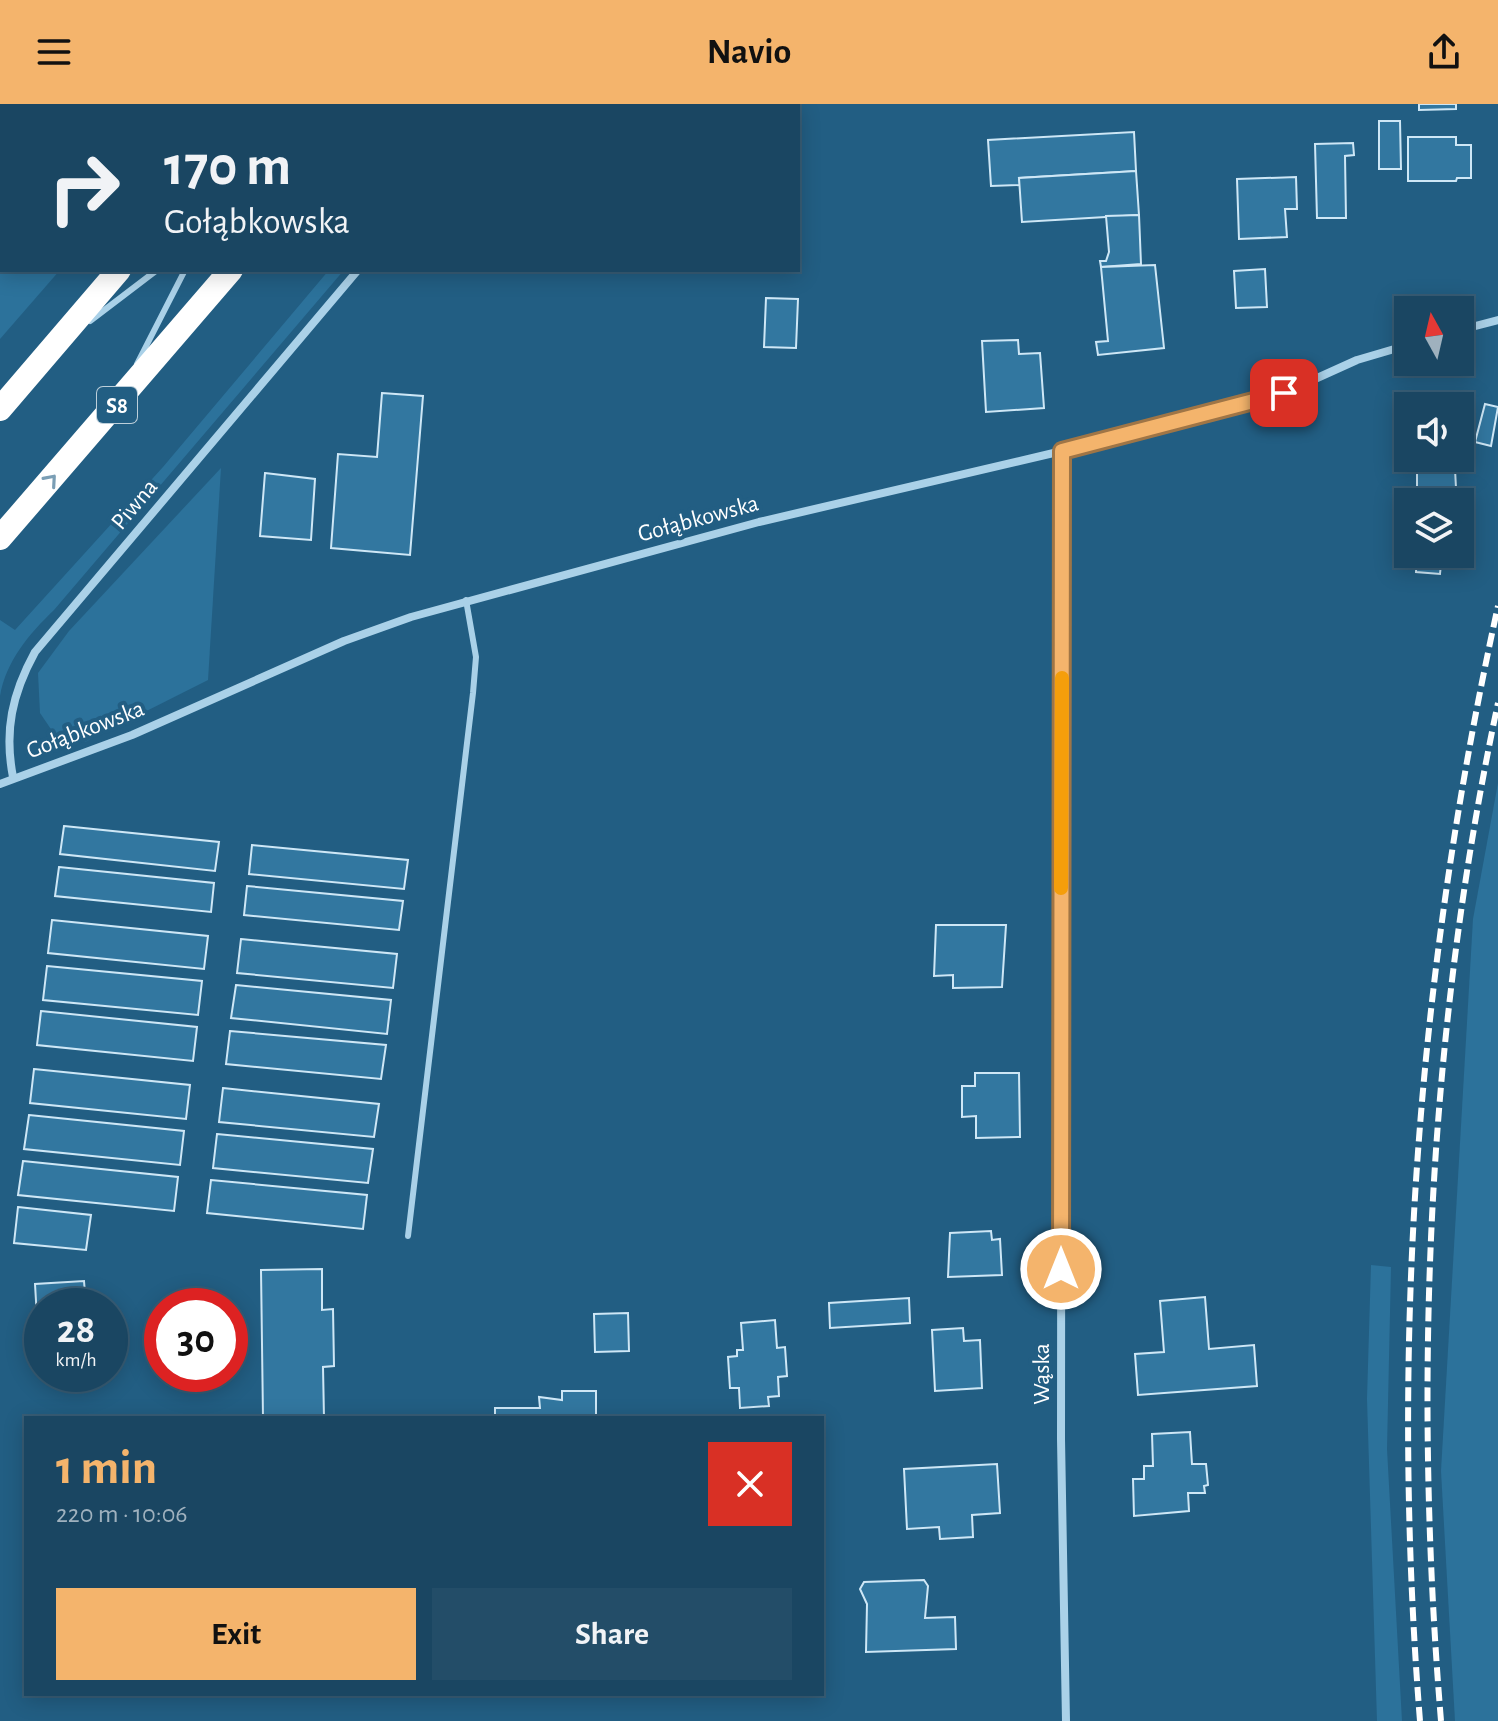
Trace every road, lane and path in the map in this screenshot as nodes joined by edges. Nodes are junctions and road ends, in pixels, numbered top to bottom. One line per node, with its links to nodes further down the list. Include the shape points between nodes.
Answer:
1 (117, 272): 8 (highway)
2 (154, 272): 8 (lane)
3 (184, 272): 11 (lane)
4 (229, 272): 11 (highway, S8)
5 (356, 272): 15 (street, Piwna, via 35,652 19,681 8,721)
6 (1498, 320): 7 (street)
7 (1474, 326)
8 (51, 349): 10 (highway)
9 (1394, 349): 12 (street, Gołąbkowska, via 1284,393)
10 (0, 409)
11 (113, 410): 13 (highway, S8, one-way to 11)
12 (1062, 451): 14 (street, Gołąbkowska, via 759,522); 18 (street, Wąska, via 1061,1439)
13 (0, 538)
14 (466, 600): 15 (street, Gołąbkowska, via 344,641 132,735); 17 (lane, via 476,657 473,693)
15 (13, 777): 16 (street)
16 (0, 784)
17 (408, 1236)
18 (1066, 1721)

